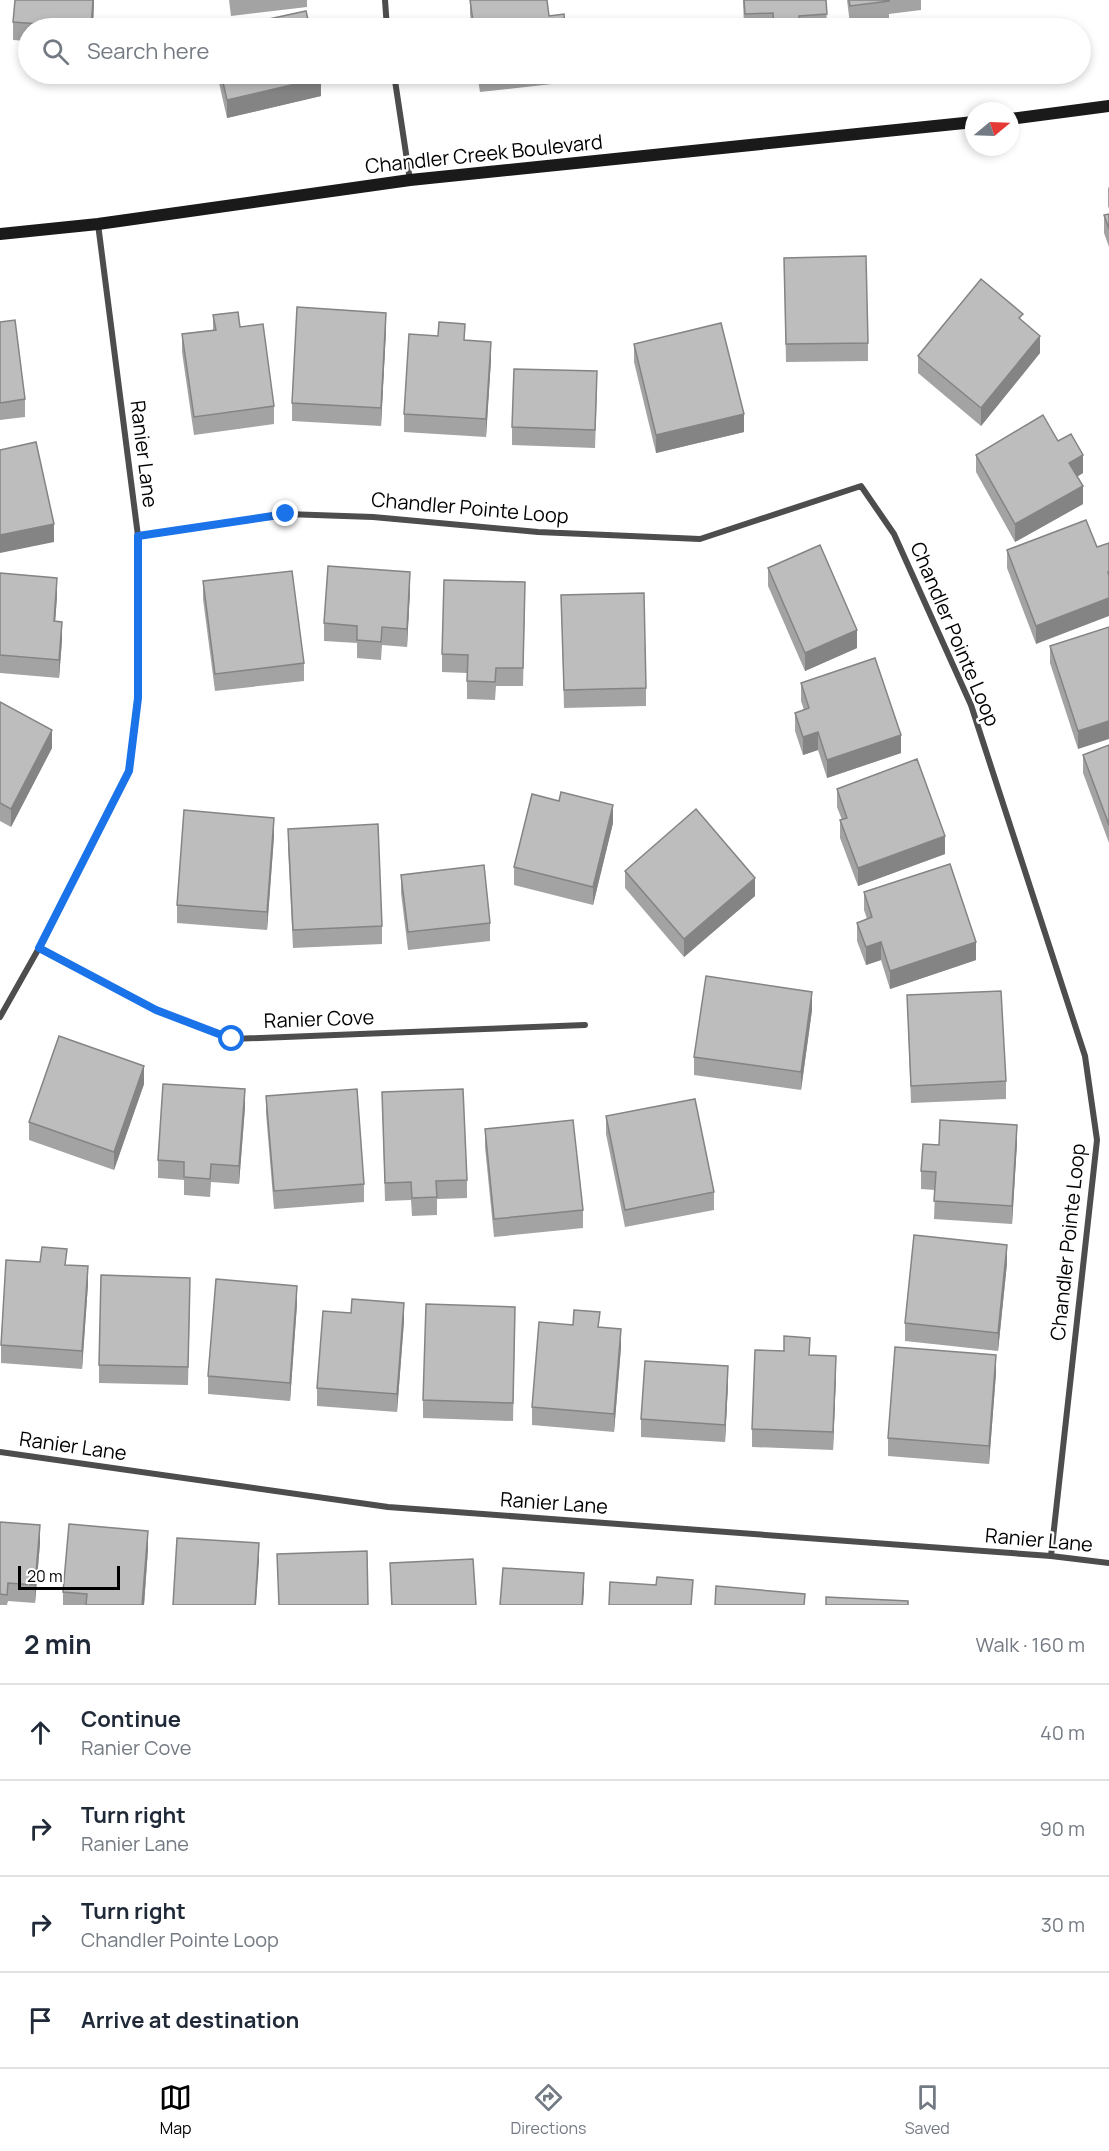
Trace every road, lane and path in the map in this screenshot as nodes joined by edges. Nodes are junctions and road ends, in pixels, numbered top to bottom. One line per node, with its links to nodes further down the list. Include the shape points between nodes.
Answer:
1 (385, 0): 2 (street)
2 (386, 18)
3 (396, 84): 7 (street)
4 (1109, 106): 5 (street)
5 (1019, 118)
6 (965, 123): 7 (street, Chandler Creek Boulevard)
7 (410, 180): 8 (street, Chandler Creek Boulevard)
8 (98, 224): 9 (street, Chandler Creek Boulevard); 10 (street, Ranier Lane)
9 (0, 234)
10 (138, 536): 11 (street, Ranier Lane, via 138,698 129,771); 15 (street, Chandler Pointe Loop, via 286,514 373,517 538,532 700,538 861,486 894,534 971,705 1085,1056 1097,1140)
11 (39, 948): 12 (street, Ranier Lane); 13 (street, Ranier Cove, via 156,1010 232,1039)
12 (0, 1017)
13 (585, 1024)
14 (0, 1452): 15 (street, Ranier Lane, via 388,1507)
15 (1051, 1556): 16 (street, Ranier Lane)
16 (1109, 1563)

